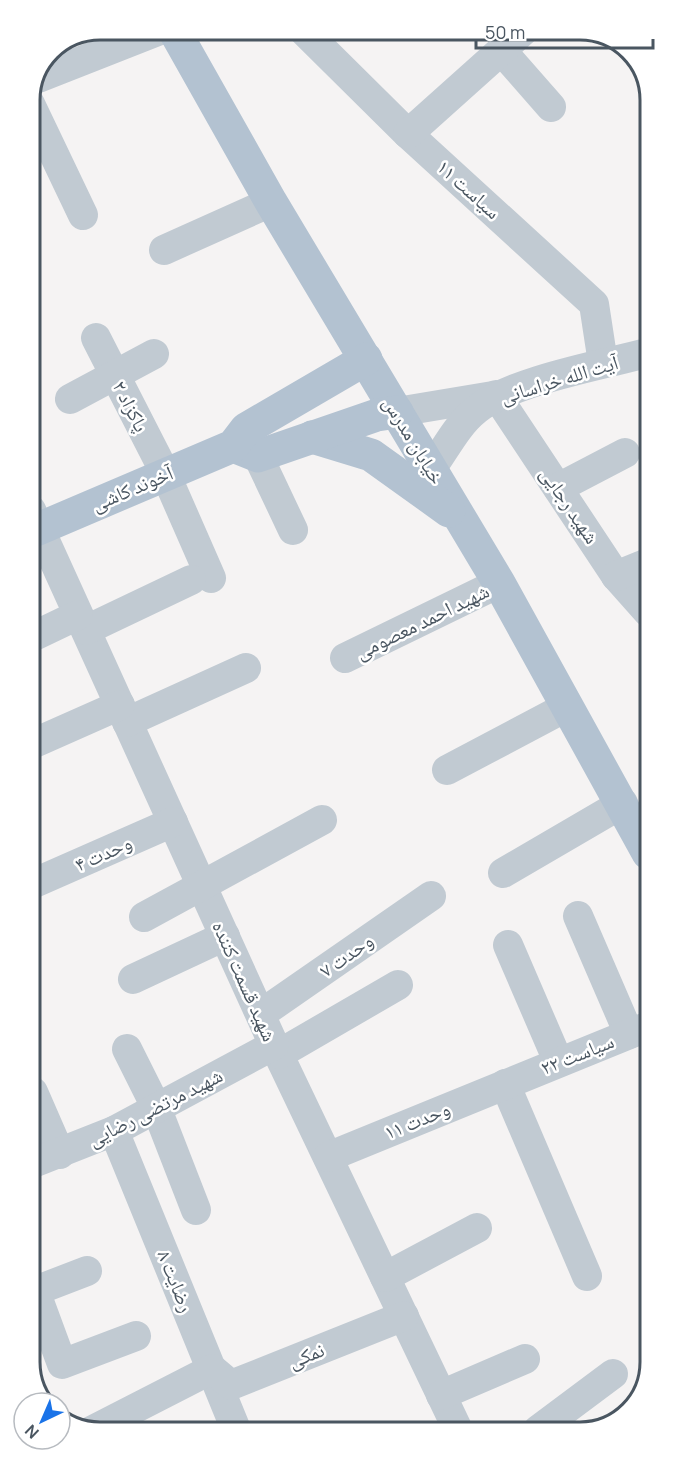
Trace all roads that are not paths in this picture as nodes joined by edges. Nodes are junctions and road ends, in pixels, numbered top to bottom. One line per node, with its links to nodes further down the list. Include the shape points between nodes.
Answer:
1 (131, 40): 6 (street)
2 (180, 40): 10 (main road, خیابان مدرس)
3 (314, 40): 9 (street, سیاست ۱۱)
4 (512, 41): 5 (street)
5 (501, 51): 7 (street); 9 (street)
6 (50, 68)
7 (551, 107)
8 (41, 127): 11 (street)
9 (408, 134): 17 (street, سیاست ۱۱, via 594,304)
10 (271, 202): 12 (street); 16 (main road, خیابان مدرس)
11 (83, 215)
12 (164, 249)
13 (96, 338): 18 (street, پاکزاد ۲)
14 (153, 354): 18 (street)
15 (640, 356): 17 (street, آیت الله خراسانی)
16 (366, 359): 21 (main road, خیابان مدرس); 23 (main road, آخوند کاشی, via 246,429)
17 (603, 363): 19 (street, آیت الله خراسانی)
18 (115, 375): 20 (street); 26 (street, پاکزاد ۲)
19 (496, 395): 21 (street); 25 (street, آیت الله خراسانی, via 474,411); 27 (street, شهید رجایی)
20 (70, 399)
21 (397, 412): 22 (main road, آخوند کاشی); 25 (main road, خیابان مدرس)
22 (312, 437): 23 (main road, آخوند کاشی); 29 (main road, via 370,455)
23 (245, 451): 26 (main road, آخوند کاشی); 30 (street)
24 (625, 453): 27 (street)
25 (431, 470): 29 (main road, خیابان مدرس)
26 (165, 473): 28 (main road, آخوند کاشی); 36 (street, پاکزاد ۲, via 201,579)
27 (558, 488): 33 (street, شهید رجایی)
28 (41, 520)
29 (463, 522): 34 (main road, خیابان مدرس)
30 (293, 530)
31 (41, 537): 36 (street, شهید قسمت کننده)
32 (640, 566): 33 (street)
33 (616, 576): 35 (street, شهید رجایی)
34 (499, 583): 38 (street, شهید احمد معصومی); 40 (main road, خیابان مدرس)
35 (640, 603)
36 (82, 622): 37 (street); 41 (street, شهید قسمت کننده)
37 (41, 634)
38 (345, 658)
39 (246, 668): 41 (street)
40 (568, 706): 43 (street); 44 (main road, خیابان مدرس)
41 (123, 713): 42 (street); 46 (street, شهید قسمت کننده)
42 (40, 741)
43 (447, 770)
44 (623, 803): 47 (main road, خیابان مدرس); 48 (street)
45 (322, 820): 50 (street)
46 (173, 822): 49 (street, وحدت ۴); 50 (street, شهید قسمت کننده)
47 (640, 837)
48 (503, 873)
49 (40, 880)
50 (202, 885): 53 (street); 54 (street, شهید قسمت کننده)
51 (431, 896): 58 (street, وحدت ۷)
52 (578, 916): 59 (street)
53 (144, 917)
54 (225, 936): 56 (street); 58 (street, شهید قسمت کننده)
55 (508, 945): 62 (street)
56 (133, 979)
57 (398, 985): 61 (street, شهید مرتضی رضایی)
58 (261, 1014): 61 (street, شهید قسمت کننده)
59 (639, 1030): 62 (street, سیاست ۲۲)
60 (127, 1049): 64 (street)
61 (276, 1049): 64 (street, شهید مرتضی رضایی); 67 (street, شهید قسمت کننده)
62 (558, 1061): 63 (street, سیاست ۲۲)
63 (505, 1084): 67 (street, وحدت ۱۱); 72 (street)
64 (156, 1107): 66 (street, شهید مرتضی رضایی); 69 (street)
65 (40, 1126): 68 (street)
66 (114, 1131): 68 (street, شهید مرتضی رضایی); 79 (street, رضایت ۸)
67 (328, 1157): 73 (street, شهید قسمت کننده)
68 (47, 1159)
69 (196, 1210)
70 (477, 1228): 73 (street)
71 (87, 1271): 74 (street)
72 (587, 1276)
73 (385, 1277): 76 (street, شهید قسمت کننده)
74 (40, 1288)
75 (40, 1306): 77 (street, via 62,1364)
76 (404, 1316): 79 (street, نمکی, via 231,1385); 81 (street, شهید قسمت کننده)
77 (136, 1336)
78 (525, 1359): 81 (street)
79 (212, 1369): 82 (street); 83 (street, رضایت ۸)
80 (613, 1374): 85 (street)
81 (441, 1395): 84 (street, شهید قسمت کننده)
82 (109, 1422)
83 (233, 1422)
84 (454, 1423)
85 (547, 1423)

